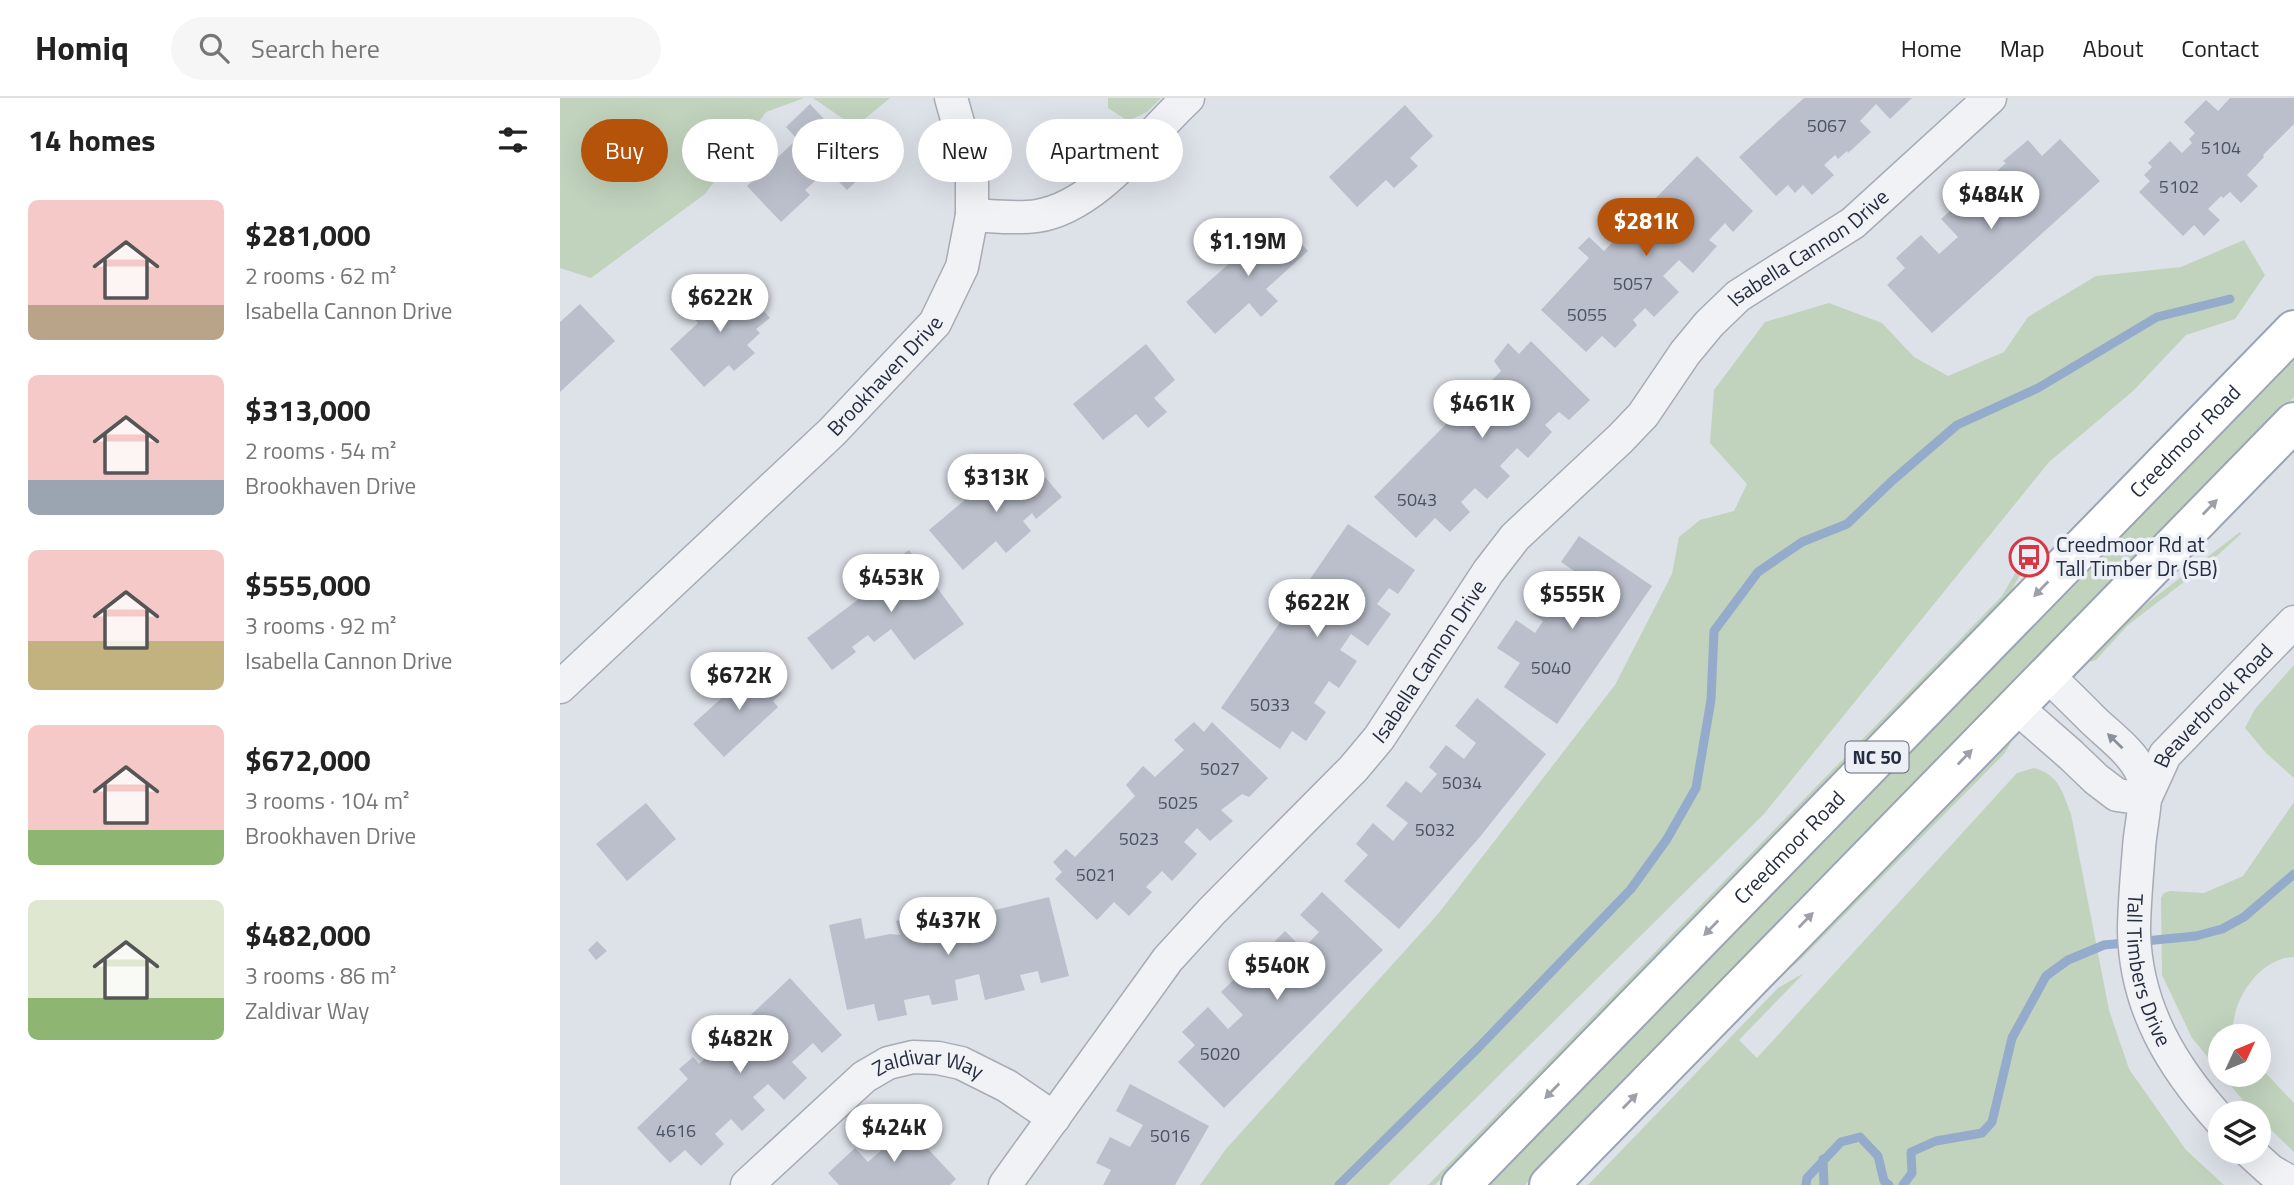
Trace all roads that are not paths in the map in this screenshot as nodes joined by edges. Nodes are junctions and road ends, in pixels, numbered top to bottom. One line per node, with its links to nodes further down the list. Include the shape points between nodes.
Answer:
1 (951, 98): 4 (street, Brookhaven Drive, via 972,172)
2 (1188, 98): 4 (street, via 1102,183 1072,204 1038,216)
3 (1990, 98): 13 (street, Isabella Cannon Drive, via 1853,223 1738,296 1709,324 1643,415 1515,537 1379,738 1168,959)
4 (972, 215): 9 (street, Brookhaven Drive, via 962,267 935,323 832,432)
5 (2294, 330): 18 (main road, Creedmoor Road / NC 50, one-way to 18)
6 (2294, 422): 8 (main road, NC 50, one-way to 6)
7 (2294, 622): 11 (street, Beaverbrook Road, via 2165,755)
8 (2046, 674): 10 (main road, NC 50); 11 (street, Tall Timbers Drive, one-way to 8, via 2143,774 2127,753)
9 (560, 687)
10 (2015, 706): 11 (street, via 2117,795); 19 (main road, NC 50, one-way to 10)
11 (2145, 799): 12 (street, Tall Timbers Drive, via 2134,933 2139,976 2171,1058)
12 (2208, 1107)
13 (1054, 1118): 16 (street, Zaldivar Way, via 1007,1086 961,1063 913,1057 888,1063 864,1077); 17 (street, Isabella Cannon Drive)
14 (2263, 1164): 15 (street)
15 (2294, 1184)
16 (747, 1185)
17 (1005, 1185)
18 (1461, 1185)
19 (1549, 1185)

